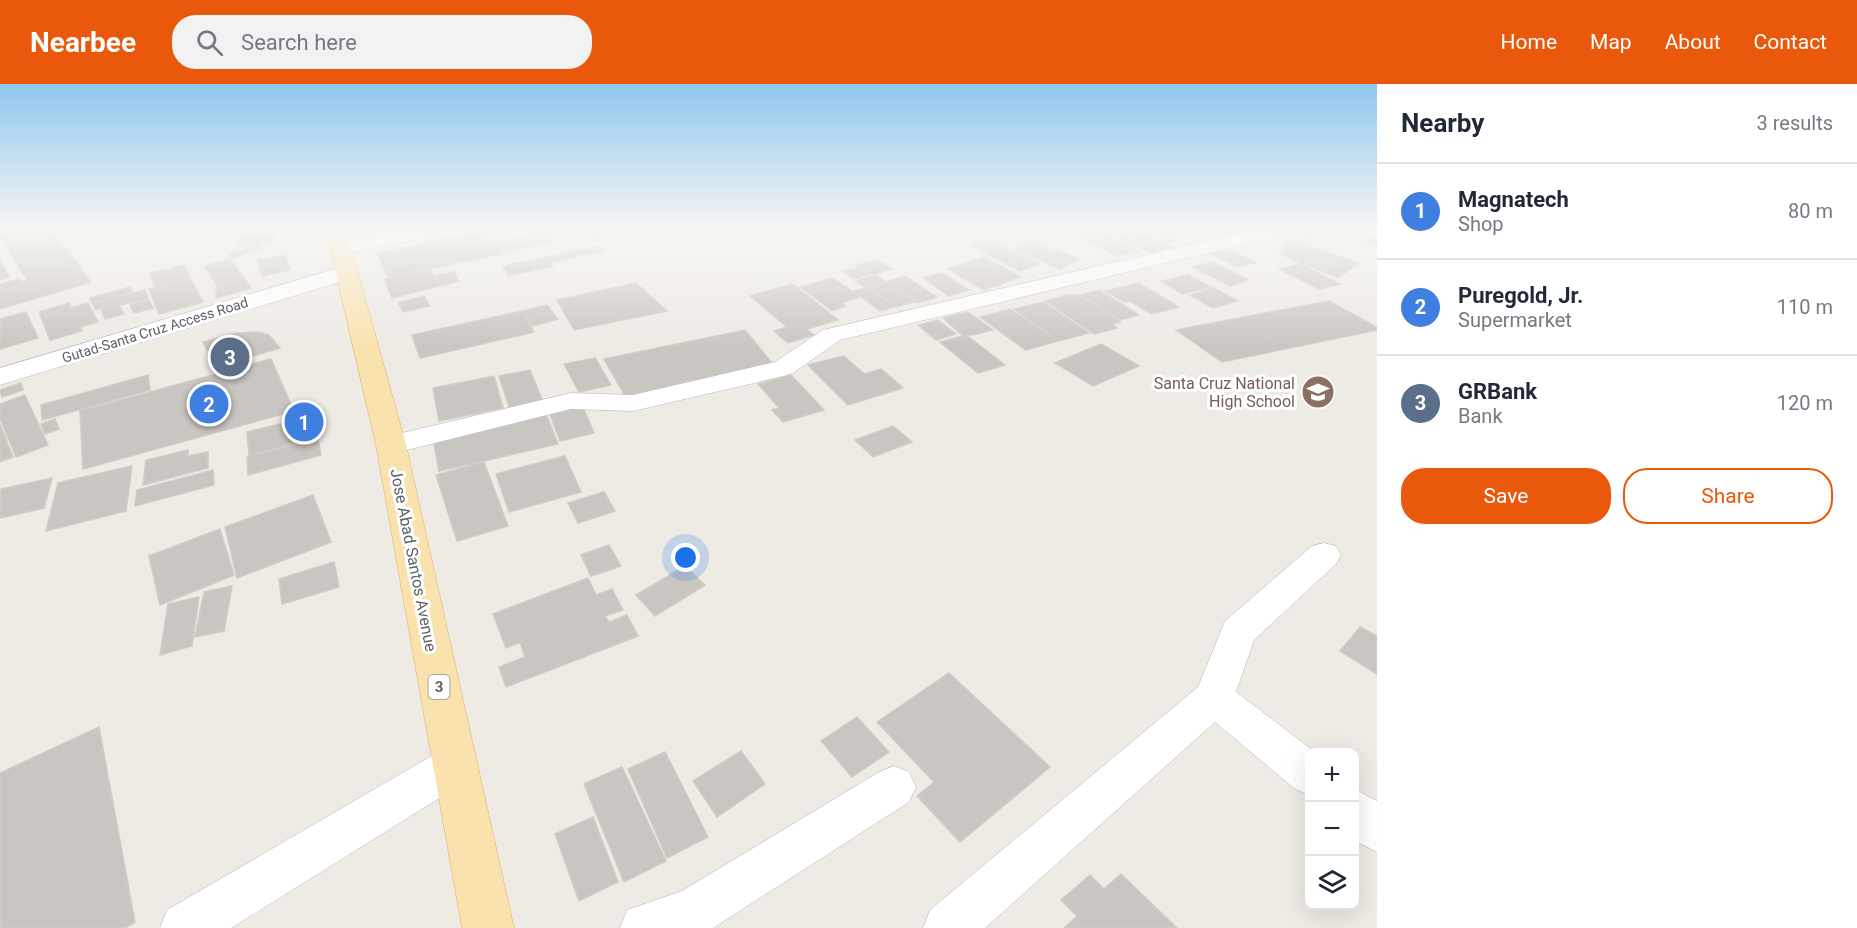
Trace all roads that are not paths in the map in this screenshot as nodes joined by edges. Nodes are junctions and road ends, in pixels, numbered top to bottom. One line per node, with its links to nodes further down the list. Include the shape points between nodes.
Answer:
1 (289, 269): 4 (main road, Gutad-Santa Cruz Access Road)
2 (346, 269): 5 (main road, Jose Abad Santos Avenue / 3)
3 (1113, 269): 5 (street, via 832,336 784,368 633,403 571,401)
4 (0, 377)
5 (391, 445): 8 (main road, Jose Abad Santos Avenue / 3)
6 (1324, 555): 7 (street, via 1238,632)
7 (1214, 698): 9 (street); 17 (street)
8 (455, 765): 14 (street); 15 (main road, Jose Abad Santos Avenue / 3)
9 (1305, 771)
10 (894, 787): 13 (street)
11 (1359, 815): 12 (street)
12 (1377, 829)
13 (707, 920): 16 (street)
14 (185, 928)
15 (488, 928)
16 (645, 928)
17 (948, 928)

